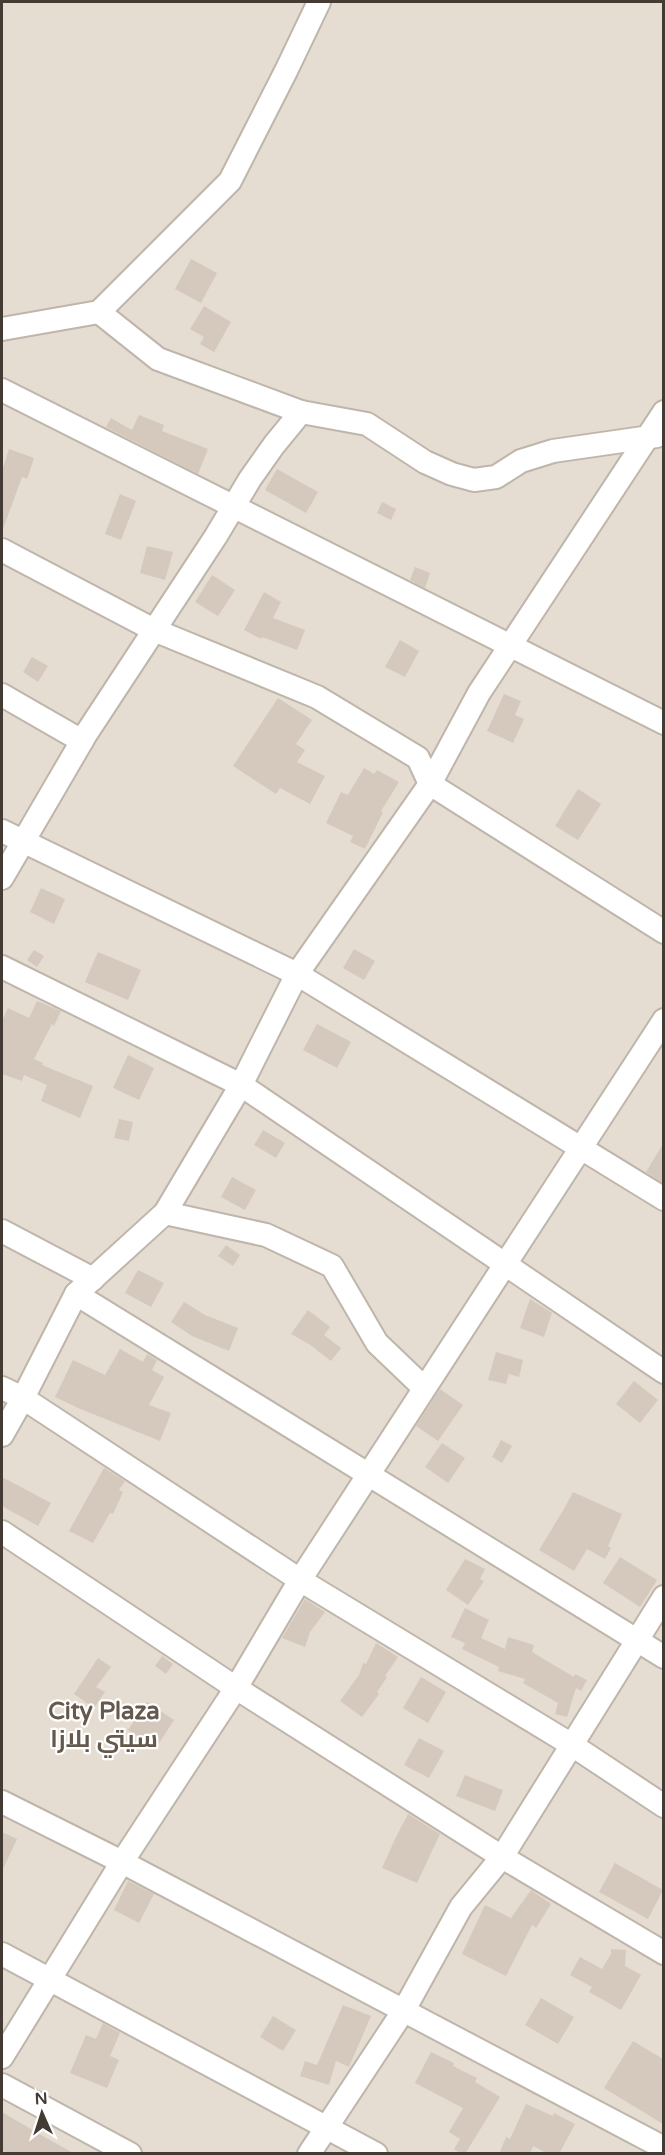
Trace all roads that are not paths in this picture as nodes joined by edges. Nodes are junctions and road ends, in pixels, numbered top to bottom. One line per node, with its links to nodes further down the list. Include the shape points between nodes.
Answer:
1 (319, 2): 2 (street, via 230,181)
2 (99, 312): 3 (street); 5 (street, via 158,359)
3 (2, 329)
4 (2, 390): 8 (street)
5 (301, 412): 7 (street, via 367,424 425,462 474,480 496,477 521,461 553,451); 8 (street)
6 (663, 412): 7 (street)
7 (655, 437): 11 (street)
8 (233, 507): 10 (street); 11 (street)
9 (2, 550): 10 (street)
10 (154, 630): 14 (street); 15 (street, via 317,697 418,758)
11 (510, 646): 13 (street); 15 (street, via 479,693)
12 (2, 695): 14 (street)
13 (663, 723)
14 (82, 741): 17 (street)
15 (430, 784): 19 (street); 21 (street)
16 (2, 831): 17 (street)
17 (22, 842): 18 (street); 21 (street)
18 (2, 878)
19 (663, 932)
20 (2, 967): 23 (street)
21 (297, 974): 23 (street); 24 (street)
22 (663, 1020): 24 (street)
23 (241, 1085): 26 (street); 28 (street)
24 (580, 1148): 25 (street); 28 (street)
25 (663, 1199)
26 (165, 1213): 29 (street); 33 (street, via 266,1235 332,1266 377,1343)
27 (2, 1231): 29 (street)
28 (505, 1264): 31 (street); 33 (street)
29 (93, 1279): 30 (street)
30 (76, 1294): 34 (street); 36 (street)
31 (663, 1371)
32 (2, 1388): 34 (street)
33 (424, 1388): 36 (street)
34 (23, 1398): 35 (street); 38 (street)
35 (2, 1435)
36 (368, 1473): 38 (street); 40 (street)
37 (2, 1532): 42 (street)
38 (300, 1580): 42 (street); 43 (street)
39 (663, 1597): 40 (street)
40 (637, 1641): 41 (street); 43 (street)
41 (663, 1657)
42 (236, 1688): 46 (street); 47 (street)
43 (572, 1745): 45 (street); 46 (street)
44 (2, 1802): 47 (street)
45 (663, 1806)
46 (502, 1857): 48 (street); 51 (street, via 461,1906)
47 (122, 1862): 50 (street); 51 (street)
48 (663, 1953)
49 (2, 1954): 50 (street)
50 (49, 1980): 52 (street); 54 (street)
51 (404, 2010): 54 (street); 55 (street)
52 (2, 2057)
53 (2, 2085): 56 (street)
54 (326, 2127): 57 (street); 58 (street)
55 (663, 2148)
56 (130, 2154)
57 (309, 2154)
58 (376, 2154)

